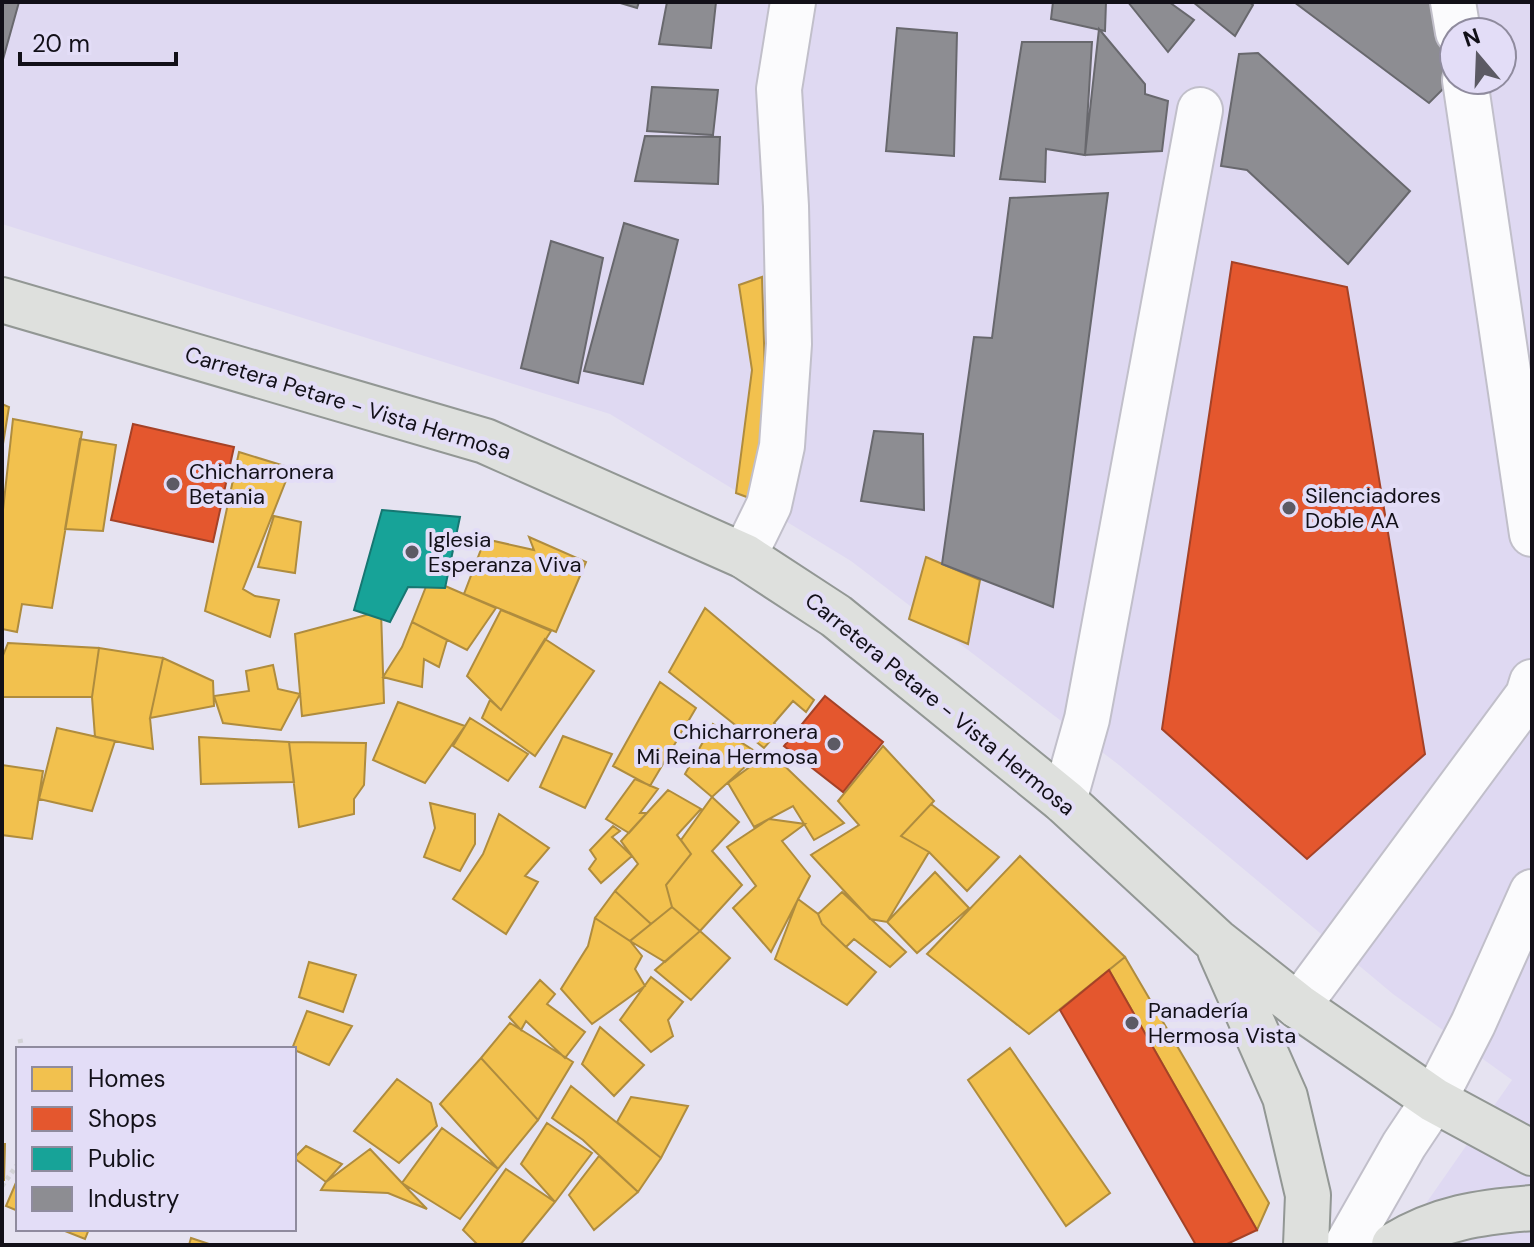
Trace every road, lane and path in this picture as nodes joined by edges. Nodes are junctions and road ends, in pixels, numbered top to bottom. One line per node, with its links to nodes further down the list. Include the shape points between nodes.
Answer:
1 (793, 2): 6 (street, via 779,89 789,344 782,446 769,505)
2 (1467, 96): 5 (street)
3 (1200, 110): 8 (street, via 1087,719)
4 (2, 300): 6 (main road, Carretera Petare - Vista Hermosa, via 485,441)
5 (1532, 534)
6 (744, 556): 8 (main road, Carretera Petare - Vista Hermosa, via 836,616)
7 (1532, 682): 11 (street, via 1528,695)
8 (1064, 801): 10 (main road, Carretera Petare - Vista Hermosa)
9 (1532, 892): 14 (street)
10 (1216, 941): 11 (main road, Carretera Petare - Vista Hermosa); 19 (main road, via 1285,1097 1308,1195)
11 (1298, 1006): 14 (main road, Carretera Petare - Vista Hermosa)
12 (20, 1039): 13 (path)
13 (22, 1047)
14 (1434, 1100): 15 (main road, Carretera Petare - Vista Hermosa); 20 (street)
15 (1532, 1153)
16 (16, 1167): 17 (path)
17 (2, 1186)
18 (1532, 1208): 21 (main road, via 1423,1228)
19 (1306, 1245)
20 (1347, 1245)
21 (1394, 1245)

